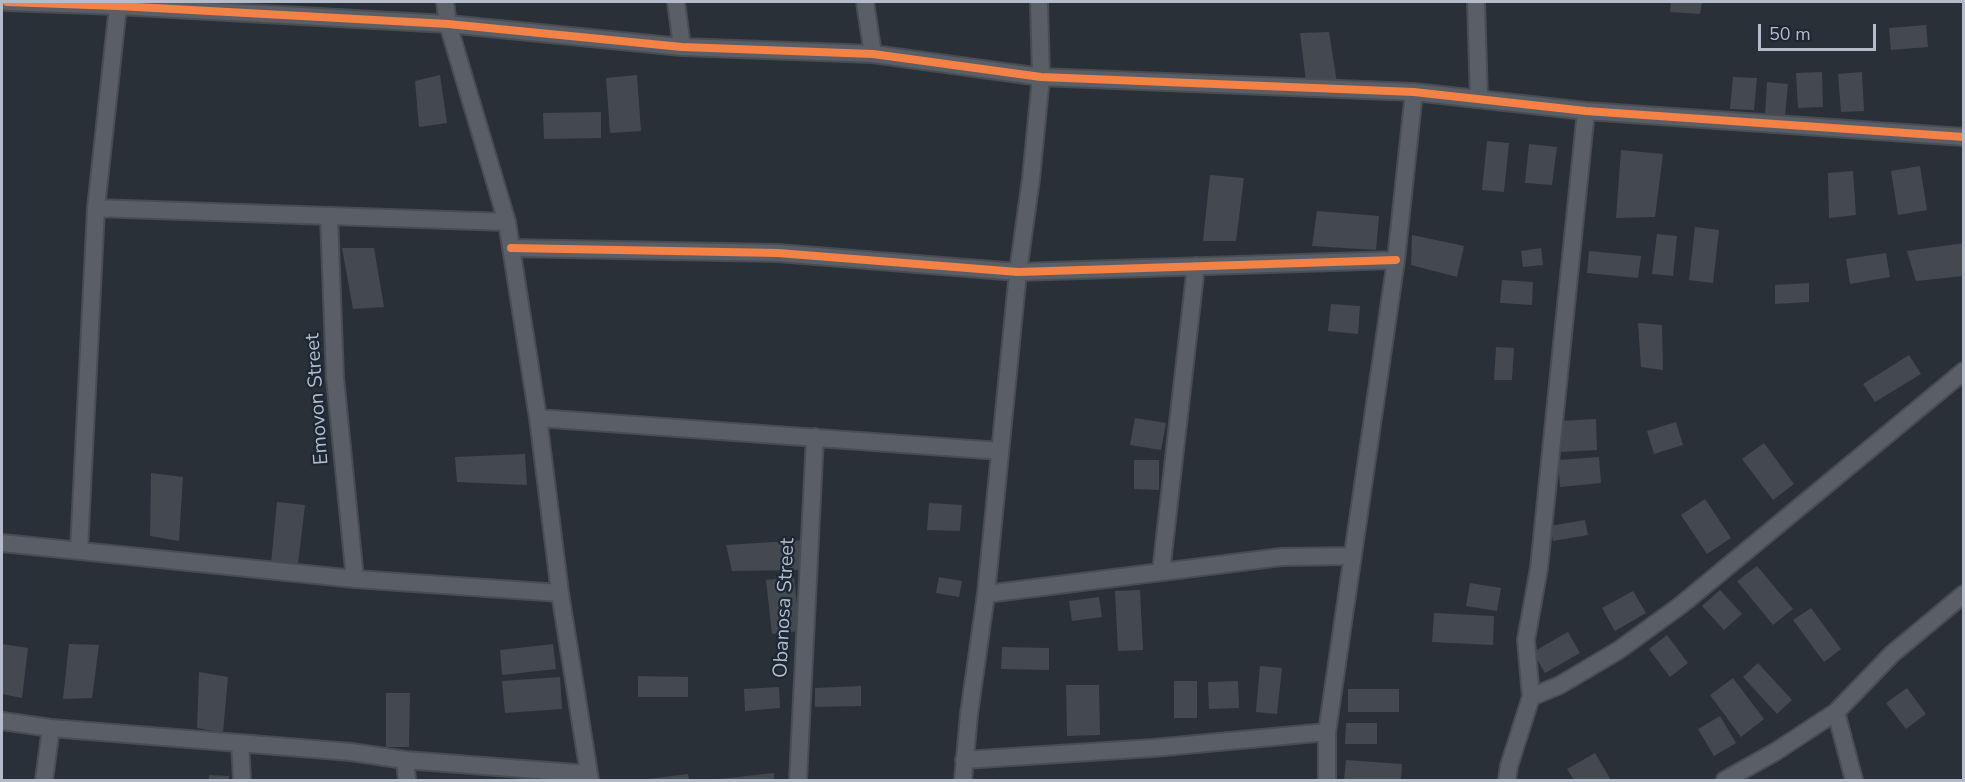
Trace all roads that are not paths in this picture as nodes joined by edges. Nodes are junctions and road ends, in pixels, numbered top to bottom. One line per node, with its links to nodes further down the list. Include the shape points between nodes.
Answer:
1 (7, 2): 7 (street)
2 (445, 2): 9 (street)
3 (676, 2): 10 (street)
4 (866, 2): 11 (street)
5 (1039, 2): 12 (street)
6 (1476, 2): 14 (street)
7 (59, 3): 8 (street)
8 (118, 6): 9 (street); 17 (street)
9 (448, 24): 10 (street); 19 (street)
10 (682, 47): 11 (street)
11 (873, 54): 12 (street)
12 (1041, 77): 13 (street); 23 (street)
13 (1414, 92): 14 (street); 21 (street)
14 (1479, 99): 15 (street)
15 (1586, 111): 16 (street); 36 (street, via 1539,568 1526,640)
16 (1964, 137)
17 (96, 208): 18 (street); 29 (street)
18 (329, 216): 19 (street); 32 (street, Emovon Street, via 335,378)
19 (507, 222): 20 (street)
20 (511, 248): 23 (street, via 778,253); 25 (street)
21 (1396, 260): 22 (street); 30 (street)
22 (1196, 266): 23 (street); 31 (street)
23 (1018, 272): 27 (street)
24 (1964, 371): 36 (street, via 1681,605 1618,650 1560,685)
25 (538, 418): 26 (street); 33 (street)
26 (815, 438): 27 (street); 48 (street, Obanosa Street)
27 (1000, 451): 34 (street)
28 (2, 543): 29 (street)
29 (79, 550): 32 (street)
30 (1351, 556): 31 (street, via 1281,557); 40 (street)
31 (1161, 572): 34 (street)
32 (355, 579): 33 (street)
33 (560, 593): 44 (street)
34 (986, 594): 43 (street)
35 (1964, 594): 37 (street, via 1892,654)
36 (1531, 697): 51 (street)
37 (1836, 712): 52 (street); 53 (street)
38 (2, 721): 39 (street)
39 (51, 728): 41 (street); 45 (street)
40 (1327, 732): 43 (street); 50 (street)
41 (240, 743): 42 (street); 46 (street)
42 (405, 760): 44 (street); 47 (street)
43 (964, 760): 49 (street)
44 (589, 777)
45 (44, 780)
46 (242, 780)
47 (407, 780)
48 (798, 780)
49 (963, 780)
50 (1327, 780)
51 (1507, 780)
52 (1725, 780)
53 (1854, 780)

